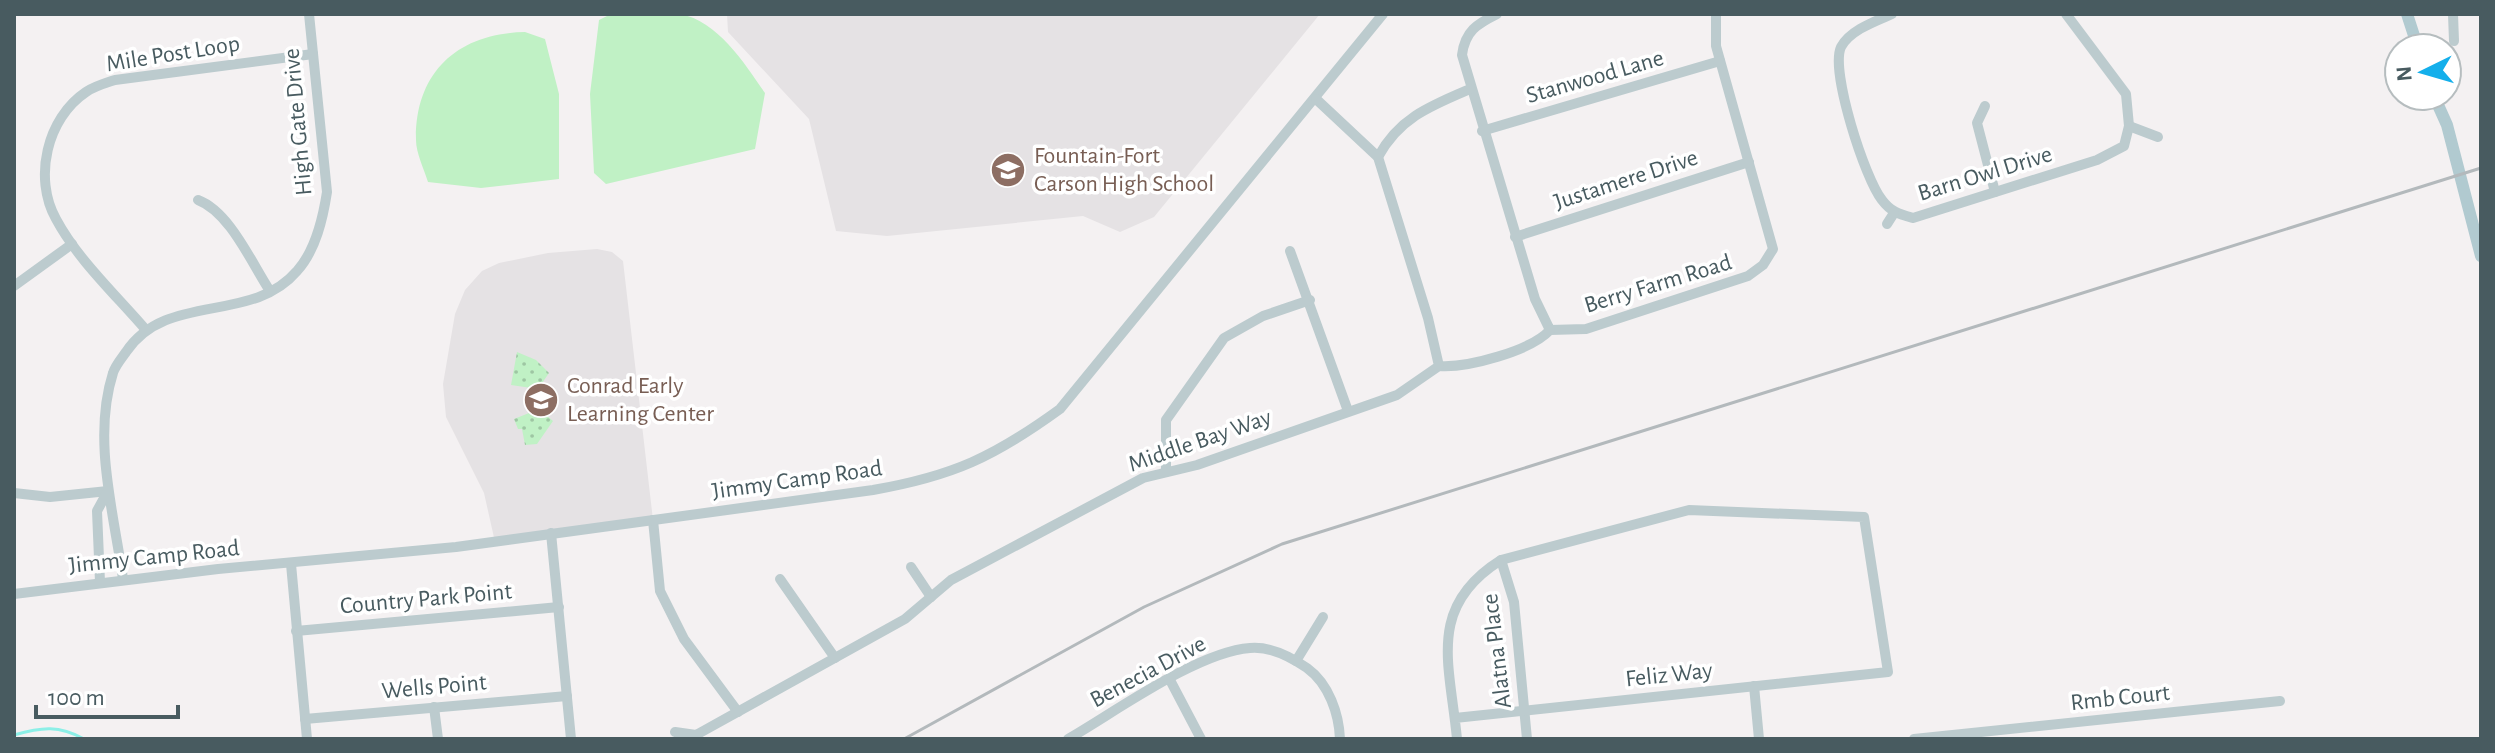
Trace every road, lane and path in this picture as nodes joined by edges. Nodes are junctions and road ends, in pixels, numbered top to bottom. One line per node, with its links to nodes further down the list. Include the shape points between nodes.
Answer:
1 (309, 14): 7 (street, High Gate Drive)
2 (1383, 14): 10 (street, Jimmy Camp Road)
3 (1497, 14): 9 (street, via 1473,26 1464,41)
4 (1716, 14): 8 (street, Berry Farm Road)
5 (1892, 14): 20 (street, Barn Owl Drive, via 1862,27 1842,46 1838,69 1861,154 1879,197)
6 (2066, 14): 13 (street, via 2126,94)
7 (313, 54): 23 (street, Mile Post Loop, via 115,80 87,91 63,115 49,142 44,182 54,217); 27 (street, High Gate Drive, via 327,192 323,219 297,272)
8 (1720, 61): 14 (street, Stanwood Lane); 17 (street, Berry Farm Road)
9 (1470, 89): 14 (street); 16 (street, via 1419,110 1388,139)
10 (1316, 99): 16 (street); 36 (street, Jimmy Camp Road, via 1060,409 1010,445 926,481)
11 (1985, 106): 18 (street, via 1977,123)
12 (2438, 112): 25 (main road, via 2447,125)
13 (2129, 126): 15 (street); 18 (street, Barn Owl Drive, via 2124,146 2097,160)
14 (1482, 131): 22 (street)
15 (2158, 137)
16 (1378, 157): 31 (street)
17 (1749, 162): 22 (street, Justamere Drive); 30 (street, Berry Farm Road, via 1771,232 1773,249 1763,265 1748,276 1586,329)
18 (1995, 192): 20 (street, Barn Owl Drive, via 1913,218)
19 (198, 200): 27 (street, via 209,204 233,233)
20 (1894, 213): 21 (street)
21 (1887, 224)
22 (1515, 237): 30 (street)
23 (72, 244): 26 (street); 29 (street, Mile Post Loop)
24 (1290, 251): 28 (street)
25 (2481, 256)
26 (14, 286)
27 (270, 291): 29 (street, High Gate Drive, via 238,306 170,316)
28 (1310, 300): 32 (street); 33 (street, via 1263,316 1224,338 1166,420)
29 (146, 330): 34 (street, High Gate Drive, via 113,371 106,416)
30 (1550, 330): 31 (street, via 1541,341 1458,367)
31 (1439, 366): 32 (street, Middle Bay Way, via 1397,395)
32 (1348, 411): 33 (street, Middle Bay Way)
33 (1166, 472): 45 (street, Middle Bay Way, via 1129,485 951,580)
34 (108, 491): 35 (street, via 50,497); 41 (street, High Gate Drive); 43 (street, via 97,511)
35 (14, 493)
36 (653, 520): 37 (street, Jimmy Camp Road); 57 (street, via 660,591 684,639)
37 (551, 533): 39 (street, Jimmy Camp Road); 46 (street)
38 (1501, 560): 52 (street, Feliz Way, via 1689,510 1864,517 1888,672); 56 (street, Alatna Place, via 1514,602); 58 (street, via 1459,596 1449,625)
39 (291, 564): 41 (street, Jimmy Camp Road); 48 (street)
40 (911, 567): 45 (street)
41 (123, 579): 43 (street, Jimmy Camp Road)
42 (780, 579): 49 (street)
43 (100, 582): 44 (street, Jimmy Camp Road)
44 (14, 594)
45 (931, 597): 49 (street, Middle Bay Way, via 905,619)
46 (559, 607): 48 (street, Country Park Point); 53 (street)
47 (1323, 617): 50 (street)
48 (296, 631): 59 (street)
49 (835, 658): 57 (street, Middle Bay Way)
50 (1296, 661): 51 (street, Benecia Drive, via 1270,649 1250,648 1209,658); 67 (street, Benecia Drive, via 1330,696)
51 (1170, 680): 65 (street, Benecia Drive); 66 (street)
52 (1754, 686): 56 (street, Feliz Way); 70 (street)
53 (567, 696): 55 (street, Wells Point); 64 (street)
54 (2280, 701): 61 (street, Rmb Court)
55 (434, 707): 59 (street, Wells Point); 63 (street)
56 (1524, 711): 58 (street, Feliz Way); 69 (street, Alatna Place)
57 (738, 712): 60 (street, Middle Bay Way, via 696,735)
58 (1455, 718): 68 (street)
59 (305, 719): 62 (street)
60 (675, 732)
61 (1964, 736): 71 (street, Rmb Court)
62 (307, 739)
63 (438, 739)
64 (571, 739)
65 (1068, 739)
66 (1201, 739)
67 (1340, 739)
68 (1457, 739)
69 (1527, 739)
70 (1759, 739)
71 (1914, 739)

